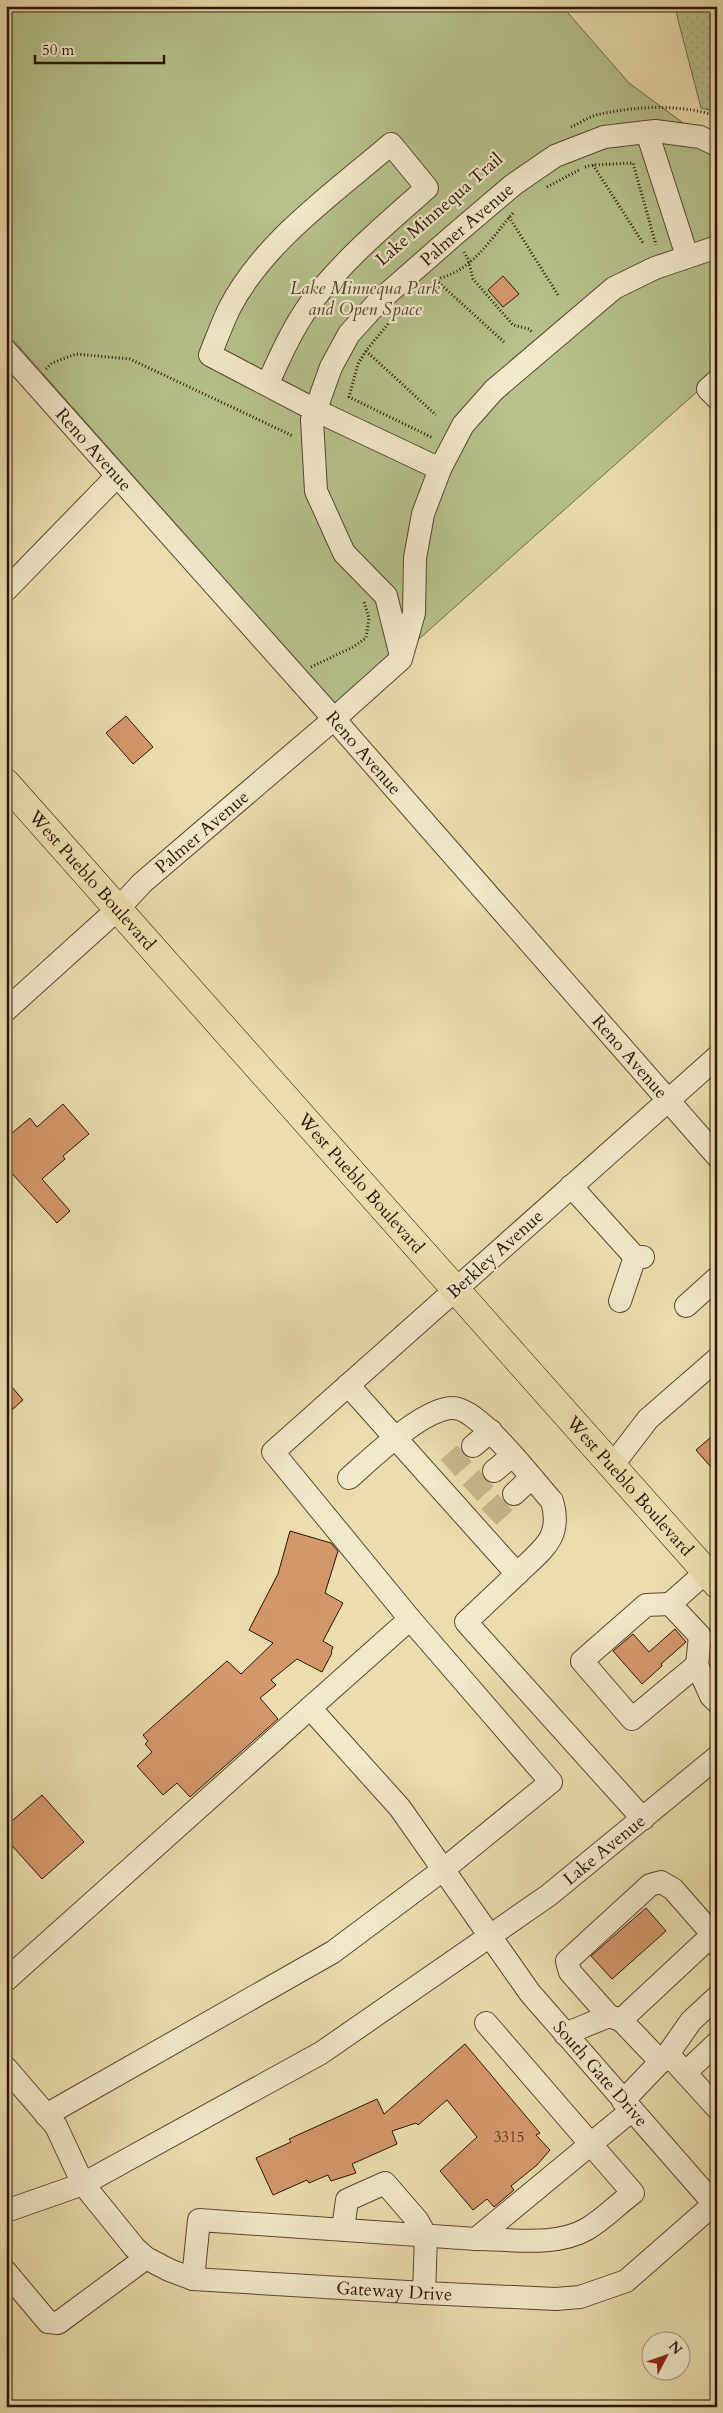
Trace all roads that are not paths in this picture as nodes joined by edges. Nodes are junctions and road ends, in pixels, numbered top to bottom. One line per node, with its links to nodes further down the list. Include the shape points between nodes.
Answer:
1 (647, 132): 2 (street, Palmer Avenue, via 700,137); 4 (street); 7 (street, Palmer Avenue, via 604,137 555,156 513,185 379,300 349,334)
2 (717, 145)
3 (717, 247): 4 (street)
4 (687, 256): 8 (street, via 614,288 545,347 488,397 463,425)
5 (6, 352): 9 (street, Reno Avenue)
6 (267, 385): 6 (street, via 210,355 230,308 256,269 294,228 391,144 427,188 358,250 315,298 293,330); 7 (street)
7 (307, 406): 8 (street); 11 (street, Palmer Avenue, via 312,420 316,491 344,553 386,596)
8 (440, 469): 11 (street, via 423,514 415,558 414,613)
9 (117, 476): 10 (street); 12 (street, Reno Avenue)
10 (6, 590)
11 (401, 659): 12 (street, Palmer Avenue)
12 (334, 719): 14 (street, Palmer Avenue, via 142,883); 17 (street, Reno Avenue)
13 (6, 783): 14 (main road, West Pueblo Boulevard)
14 (119, 908): 15 (street, Palmer Avenue); 21 (main road, West Pueblo Boulevard)
15 (9, 1003)
16 (717, 1057): 17 (street, Berkley Avenue)
17 (668, 1100): 18 (street, Reno Avenue); 19 (street, Berkley Avenue)
18 (717, 1156)
19 (571, 1186): 21 (street, Berkley Avenue); 22 (street, via 639,1257)
20 (717, 1278): 23 (street)
21 (455, 1290): 25 (street, Berkley Avenue); 30 (main road, West Pueblo Boulevard)
22 (620, 1301)
23 (686, 1306)
24 (717, 1359): 30 (street, via 648,1419)
25 (348, 1385): 27 (street); 38 (street, Berkley Avenue, via 273,1452)
26 (490, 1431): 27 (street, via 467,1412 454,1408 439,1410 425,1417); 28 (street); 29 (street)
27 (396, 1438): 32 (street); 35 (street, via 441,1474 483,1523)
28 (473, 1446)
29 (512, 1456): 31 (street); 33 (street)
30 (612, 1466): 36 (main road, West Pueblo Boulevard)
31 (494, 1471)
32 (349, 1478)
33 (531, 1478): 34 (street); 35 (street, via 552,1501 556,1514 555,1529 550,1542)
34 (514, 1494)
35 (517, 1574): 43 (street, via 466,1622)
36 (713, 1578): 37 (street)
37 (670, 1604): 39 (street, via 700,1636); 39 (street, via 646,1605 582,1661 632,1719)
38 (410, 1619): 41 (street); 44 (street, via 551,1782)
39 (697, 1665): 40 (street)
40 (717, 1702)
41 (310, 1708): 44 (street, South Gate Drive, via 400,1808); 47 (street)
42 (717, 1757): 43 (street, Lake Avenue)
43 (643, 1819): 45 (street, Lake Avenue)
44 (444, 1869): 45 (street, South Gate Drive); 58 (street, via 333,1952)
45 (490, 1938): 51 (street, South Gate Drive); 60 (street, Lake Avenue, via 321,2053)
46 (713, 1941): 49 (street); 49 (street, via 708,1929 673,1889 661,1882 650,1884 568,1961 570,1972)
47 (6, 1980)
48 (717, 1997): 53 (street, via 691,2021)
49 (615, 2018): 51 (street); 53 (street)
50 (486, 2022): 59 (street)
51 (565, 2034): 56 (street, South Gate Drive)
52 (717, 2043): 55 (street)
53 (665, 2058): 55 (street); 56 (street)
54 (6, 2068): 58 (street, Gateway Drive)
55 (685, 2073): 57 (street)
56 (627, 2106): 59 (street); 61 (street, South Gate Drive)
57 (717, 2108)
58 (46, 2115): 60 (street, Gateway Drive, via 56,2126)
59 (591, 2142): 65 (street); 65 (street, via 633,2193 588,2229 570,2236)
60 (84, 2184): 62 (street); 66 (street, Gateway Drive)
61 (715, 2206): 69 (street, Gateway Drive, via 626,2281 596,2293 556,2299)
62 (6, 2210)
63 (343, 2230): 64 (street); 64 (street, via 347,2200 385,2182 417,2220); 68 (street, via 199,2220)
64 (426, 2236): 65 (street); 69 (street)
65 (476, 2239)
66 (146, 2258): 67 (street, via 58,2323 48,2322); 68 (street, Gateway Drive)
67 (6, 2272)
68 (193, 2279): 69 (street, Gateway Drive)
69 (424, 2293)

